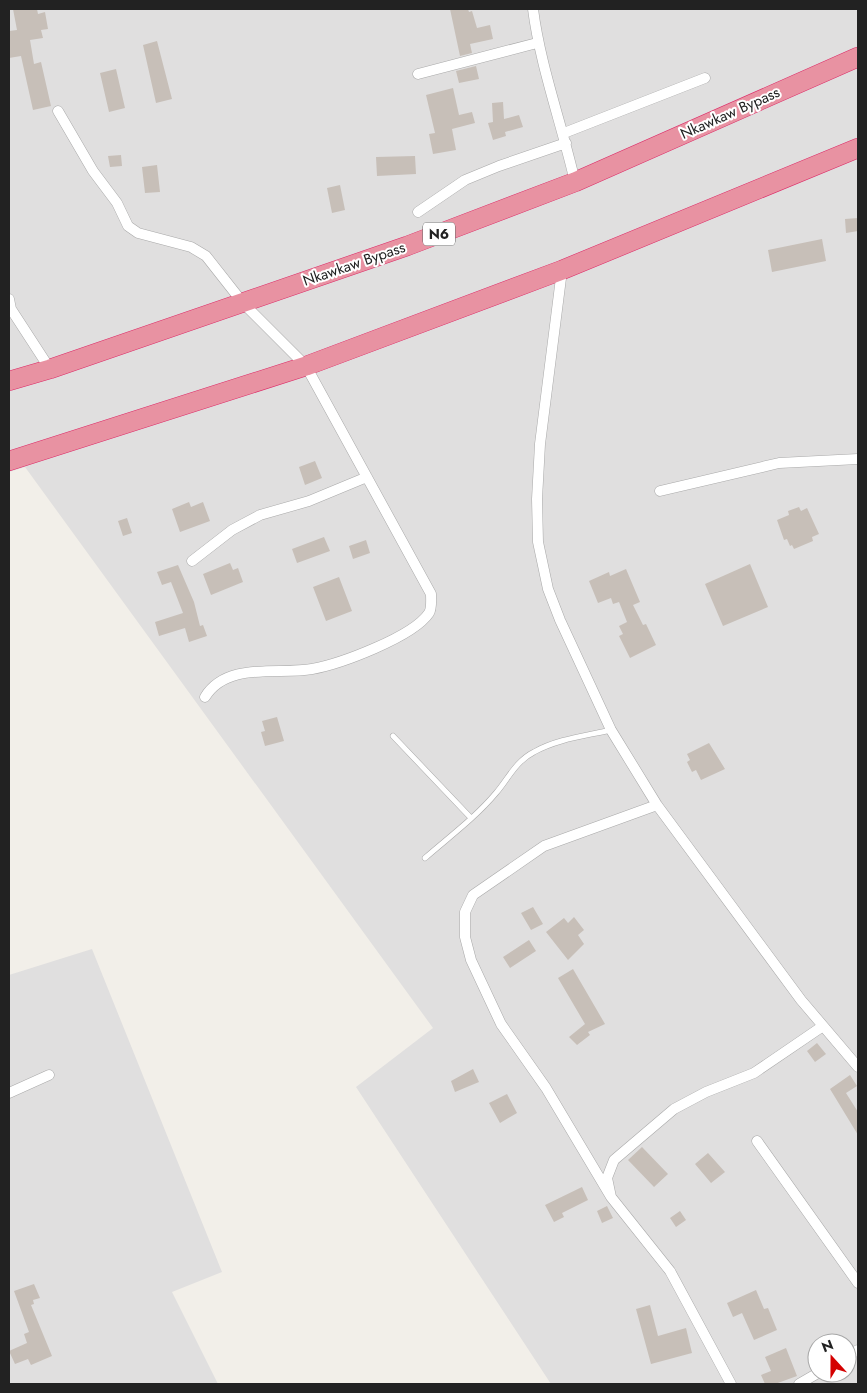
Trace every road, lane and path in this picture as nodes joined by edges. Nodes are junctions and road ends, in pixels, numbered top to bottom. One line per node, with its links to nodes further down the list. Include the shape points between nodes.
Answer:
1 (532, 9): 2 (street)
2 (537, 43): 4 (street); 7 (street)
3 (858, 57): 10 (highway, Nkawkaw Bypass / N6)
4 (418, 74)
5 (705, 78): 7 (street)
6 (58, 111): 14 (street, via 93,171 117,202 128,226 138,234 190,246 206,256)
7 (564, 133): 8 (street)
8 (566, 143): 10 (street); 11 (street, via 465,180)
9 (858, 148): 12 (highway)
10 (575, 182): 14 (highway, Nkawkaw Bypass / N6, via 408,246)
11 (418, 212)
12 (562, 270): 15 (highway); 24 (street, via 540,444 538,542 548,590)
13 (9, 299): 16 (street, via 11,309)
14 (243, 303): 15 (street); 16 (highway, Nkawkaw Bypass / N6)
15 (306, 366): 19 (highway); 20 (street)
16 (50, 369): 17 (highway, Nkawkaw Bypass / N6)
17 (9, 381)
18 (858, 460): 21 (street, via 779,463)
19 (9, 461)
20 (367, 477): 22 (street, via 309,501 260,515 232,530); 23 (street, via 431,594 431,611 422,622 395,639 339,661 312,669 236,674 208,691)
21 (660, 490)
22 (192, 561)
23 (205, 697)
24 (611, 730): 26 (street); 27 (lane, via 532,752 517,764 495,794)
25 (393, 736): 27 (lane)
26 (657, 805): 29 (street); 34 (street, via 544,846 473,895 465,912 465,937 471,960 501,1024 546,1088)
27 (471, 818): 28 (lane)
28 (425, 858)
29 (823, 1026): 30 (street); 34 (street, via 754,1073 674,1108 614,1160 607,1178)
30 (858, 1067)
31 (49, 1075): 32 (street)
32 (9, 1093)
33 (757, 1141): 35 (street)
34 (610, 1197): 36 (street, via 670,1271)
35 (858, 1283)
36 (731, 1384)

